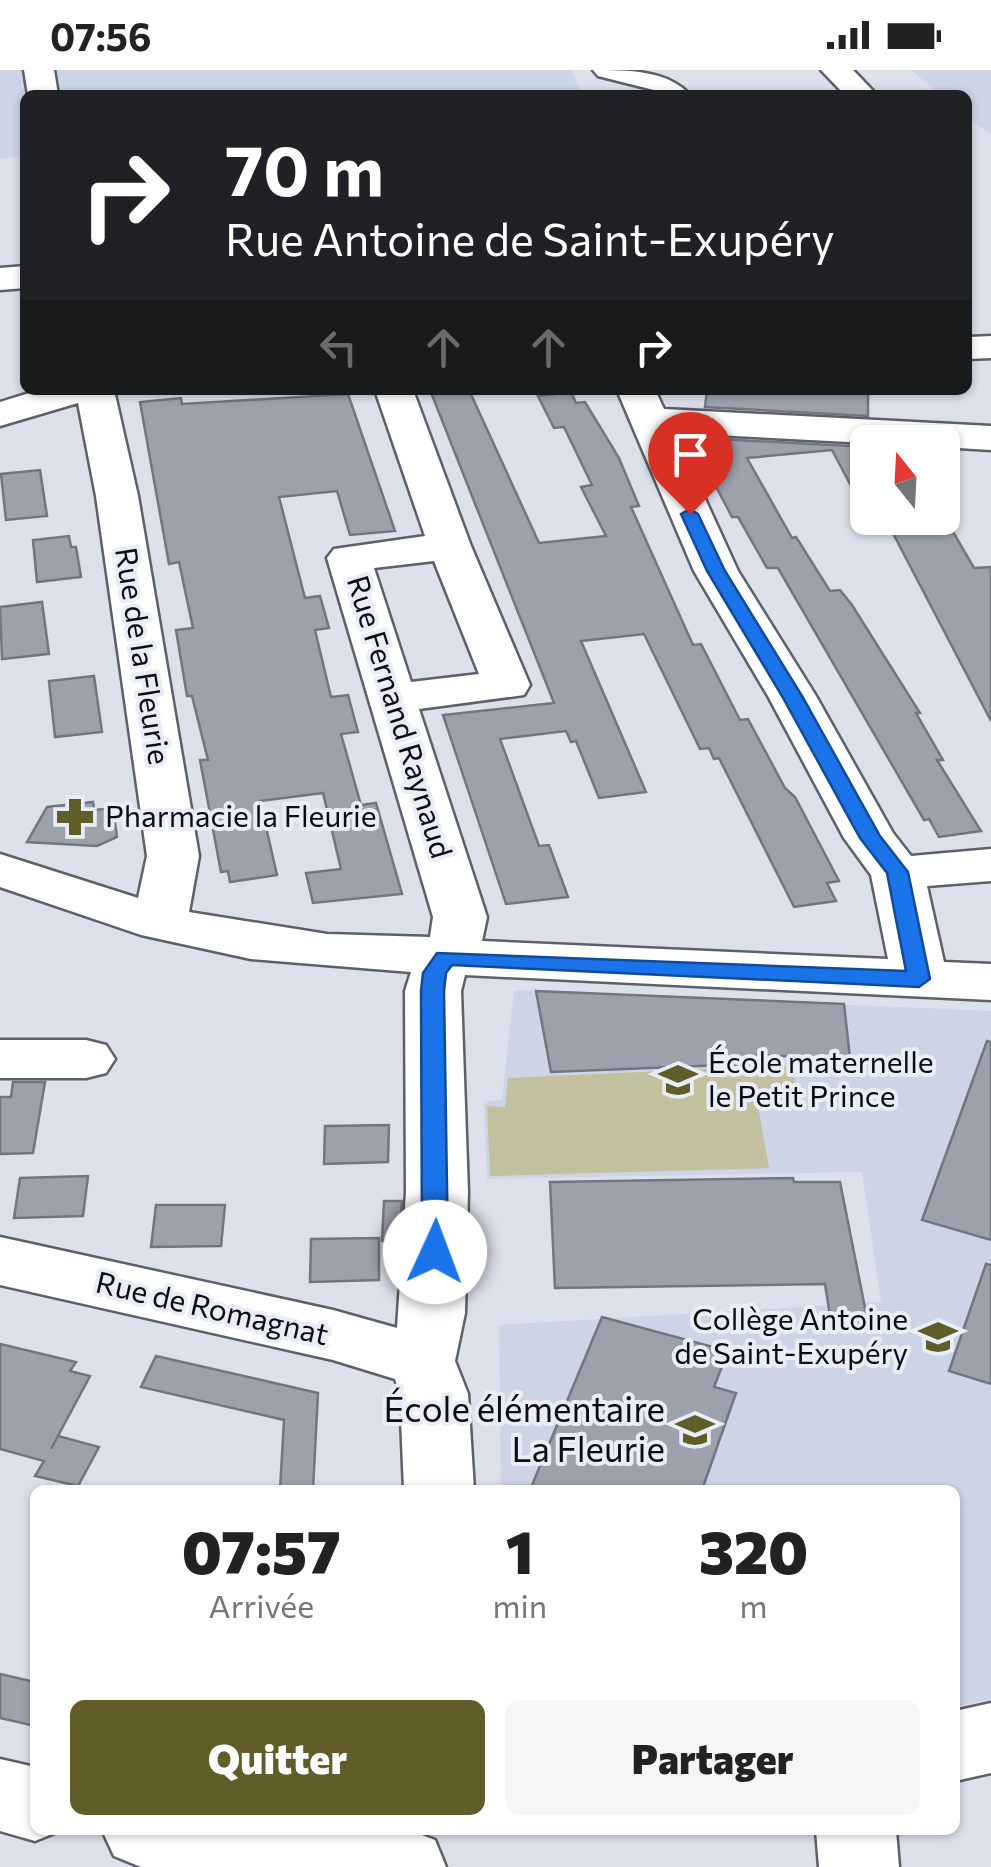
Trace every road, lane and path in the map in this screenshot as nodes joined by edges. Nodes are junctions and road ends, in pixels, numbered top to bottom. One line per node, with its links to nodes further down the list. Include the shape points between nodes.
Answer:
1 (608, 70): 3 (street)
2 (836, 70): 4 (street)
3 (669, 90)
4 (857, 90)
5 (63, 395): 9 (street)
6 (95, 395): 16 (street, Rue de la Fleurie, via 172,856)
7 (396, 395): 11 (street)
8 (644, 405): 10 (street); 15 (street, via 716,571 870,838)
9 (0, 414)
10 (991, 438)
11 (450, 546): 12 (street, Rue Fernand Raynaud, via 349,558); 12 (street, via 507,685)
12 (390, 698): 17 (street, Rue Fernand Raynaud, via 460,917 461,934)
13 (991, 865): 15 (street)
14 (0, 870): 16 (street)
15 (897, 872): 18 (street)
16 (160, 924): 17 (street, via 251,942)
17 (445, 958): 18 (street); 23 (street, Rue Fernand Raynaud, via 432,991 437,1192 433,1313)
18 (919, 979): 19 (street)
19 (991, 982)
20 (86, 1058): 21 (street)
21 (0, 1060)
22 (0, 1261): 23 (street, Rue de Romagnat)
23 (422, 1361): 24 (street, via 434,1394)
24 (439, 1485)
25 (991, 1738): 26 (street)
26 (960, 1745)
27 (0, 1796): 28 (street)
28 (30, 1803)
29 (162, 1835): 32 (street, via 210,1847 311,1852)
30 (428, 1835): 33 (street)
31 (856, 1835): 34 (street)
32 (406, 1867)
33 (418, 1867)
34 (859, 1867)

